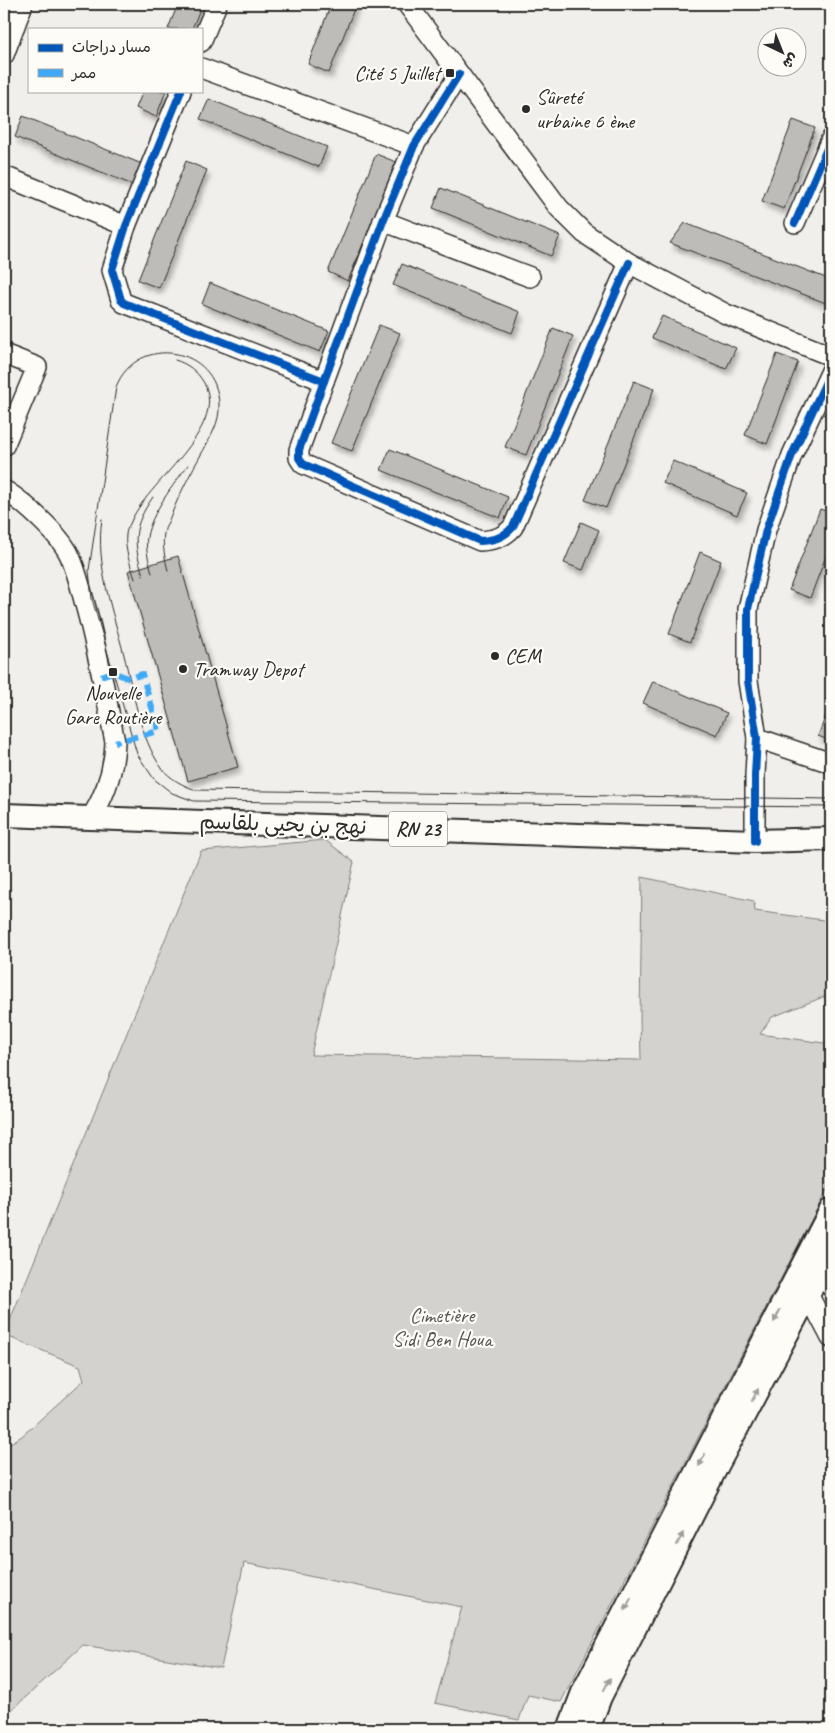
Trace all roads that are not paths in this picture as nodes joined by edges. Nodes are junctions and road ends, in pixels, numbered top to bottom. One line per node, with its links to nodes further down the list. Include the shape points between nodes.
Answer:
1 (23, 4): 5 (street)
2 (217, 4): 4 (street)
3 (407, 4): 7 (street)
4 (202, 40)
5 (4, 55)
6 (202, 68): 10 (street)
7 (459, 74): 10 (street); 15 (street, via 558,208 584,233)
8 (181, 92): 14 (street)
9 (831, 140): 13 (street)
10 (414, 146): 12 (street)
11 (4, 176): 14 (street)
12 (383, 221): 16 (street); 20 (street)
13 (795, 223)
14 (126, 226): 20 (street, via 112,270 124,303)
15 (629, 263): 18 (street, via 726,314); 20 (street, via 513,528 505,536 480,541 303,464 299,450)
16 (530, 277)
17 (4, 354): 21 (street, via 37,367)
18 (831, 356)
19 (831, 371): 23 (street, via 786,472 766,530 748,608 748,681)
20 (324, 381)
21 (4, 446)
22 (4, 490): 26 (street, via 35,515 64,547 83,594 115,742 108,787)
23 (758, 738): 24 (street); 28 (street, via 754,775)
24 (831, 762)
25 (4, 815): 26 (main road, نهج بن يحيى بلقاسم / RN 23)
26 (91, 818): 28 (main road, نهج بن يحيى بلقاسم / RN 23)
27 (831, 839): 28 (main road, نهج بن يحيى بلقاسم / RN 23)
28 (755, 841)
29 (831, 1210): 30 (main road)
30 (822, 1267): 31 (main road)
31 (801, 1290): 32 (street); 33 (main road, one-way to 33, via 584,1690); 34 (main road, one-way to 31, via 600,1697 718,1464)
32 (831, 1338)
33 (569, 1729)
34 (588, 1729)

